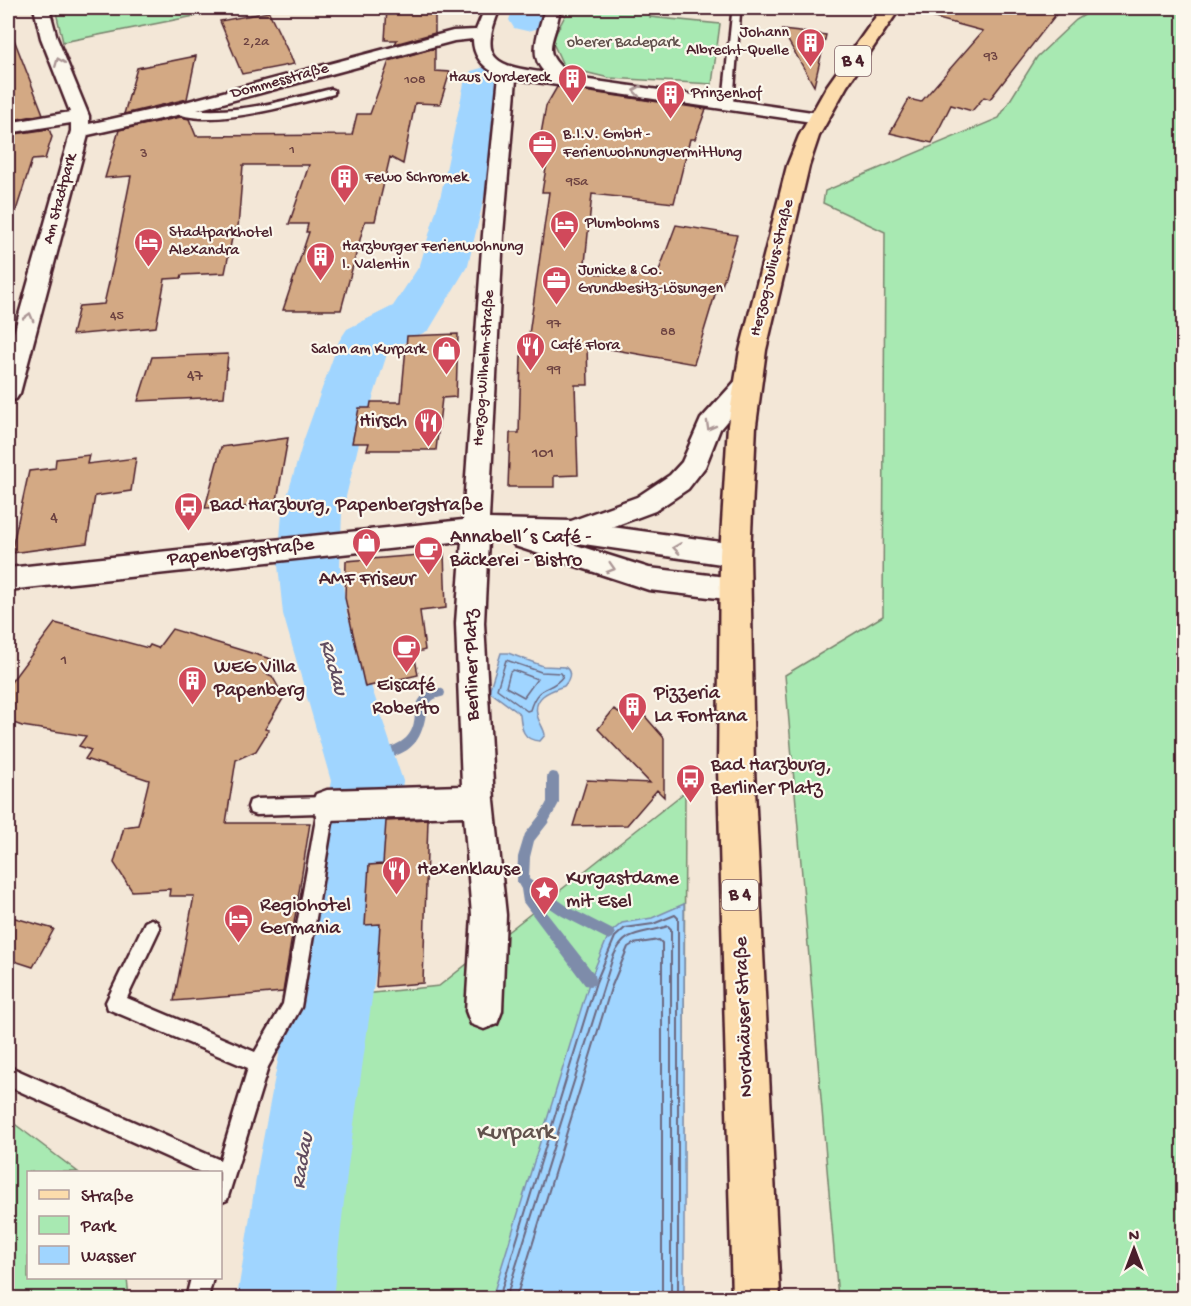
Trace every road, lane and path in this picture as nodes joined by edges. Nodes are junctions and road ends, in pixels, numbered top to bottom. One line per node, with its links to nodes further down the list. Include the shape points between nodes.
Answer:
1 (40, 8): 13 (street, one-way to 1)
2 (492, 8): 6 (street)
3 (553, 8): 8 (street, via 542,50 549,68)
4 (891, 8): 12 (main road, Herzog-Julius-Straße / B 4)
5 (736, 14): 10 (lane)
6 (480, 34): 7 (street, via 488,62); 11 (street, Dommesstraße, via 453,36)
7 (516, 74): 8 (street); 17 (street, Herzog-Wilhelm-Straße, via 491,248)
8 (569, 81): 10 (street, one-way to 8)
9 (331, 92): 11 (lane, via 257,111 193,115)
10 (728, 103): 12 (street)
11 (177, 110): 13 (street, Dommesstraße)
12 (819, 118): 15 (main road, Herzog-Julius-Straße / B 4, via 794,182)
13 (80, 124): 14 (street, Dommesstraße); 16 (street, Am Stadtpark, one-way to 13)
14 (8, 128)
15 (748, 382): 18 (street, one-way to 18, via 709,425 693,467 679,482 646,504); 19 (main road, Herzog-Julius-Straße / B 4, via 742,425)
16 (8, 393)
17 (475, 529): 18 (street); 19 (street, one-way to 19, via 544,545 649,579); 20 (street, Papenbergstraße); 21 (street, Berliner Platz, via 470,623)
18 (571, 531): 19 (street, one-way to 18)
19 (735, 572): 34 (main road, Nordhäuser Straße / B 4, via 738,823)
20 (8, 579)
21 (478, 801): 22 (street); 25 (street, Berliner Platz, via 489,915)
22 (327, 805): 23 (lane); 26 (lane, via 292,1008)
23 (256, 807)
24 (151, 928): 26 (lane, via 115,1002)
25 (484, 1011)
26 (259, 1063): 30 (lane)
27 (8, 1076): 28 (lane)
28 (221, 1171)
29 (222, 1172): 30 (lane)
30 (225, 1173): 31 (lane)
31 (222, 1185)
32 (202, 1279): 33 (lane)
33 (197, 1299)
34 (756, 1299)

